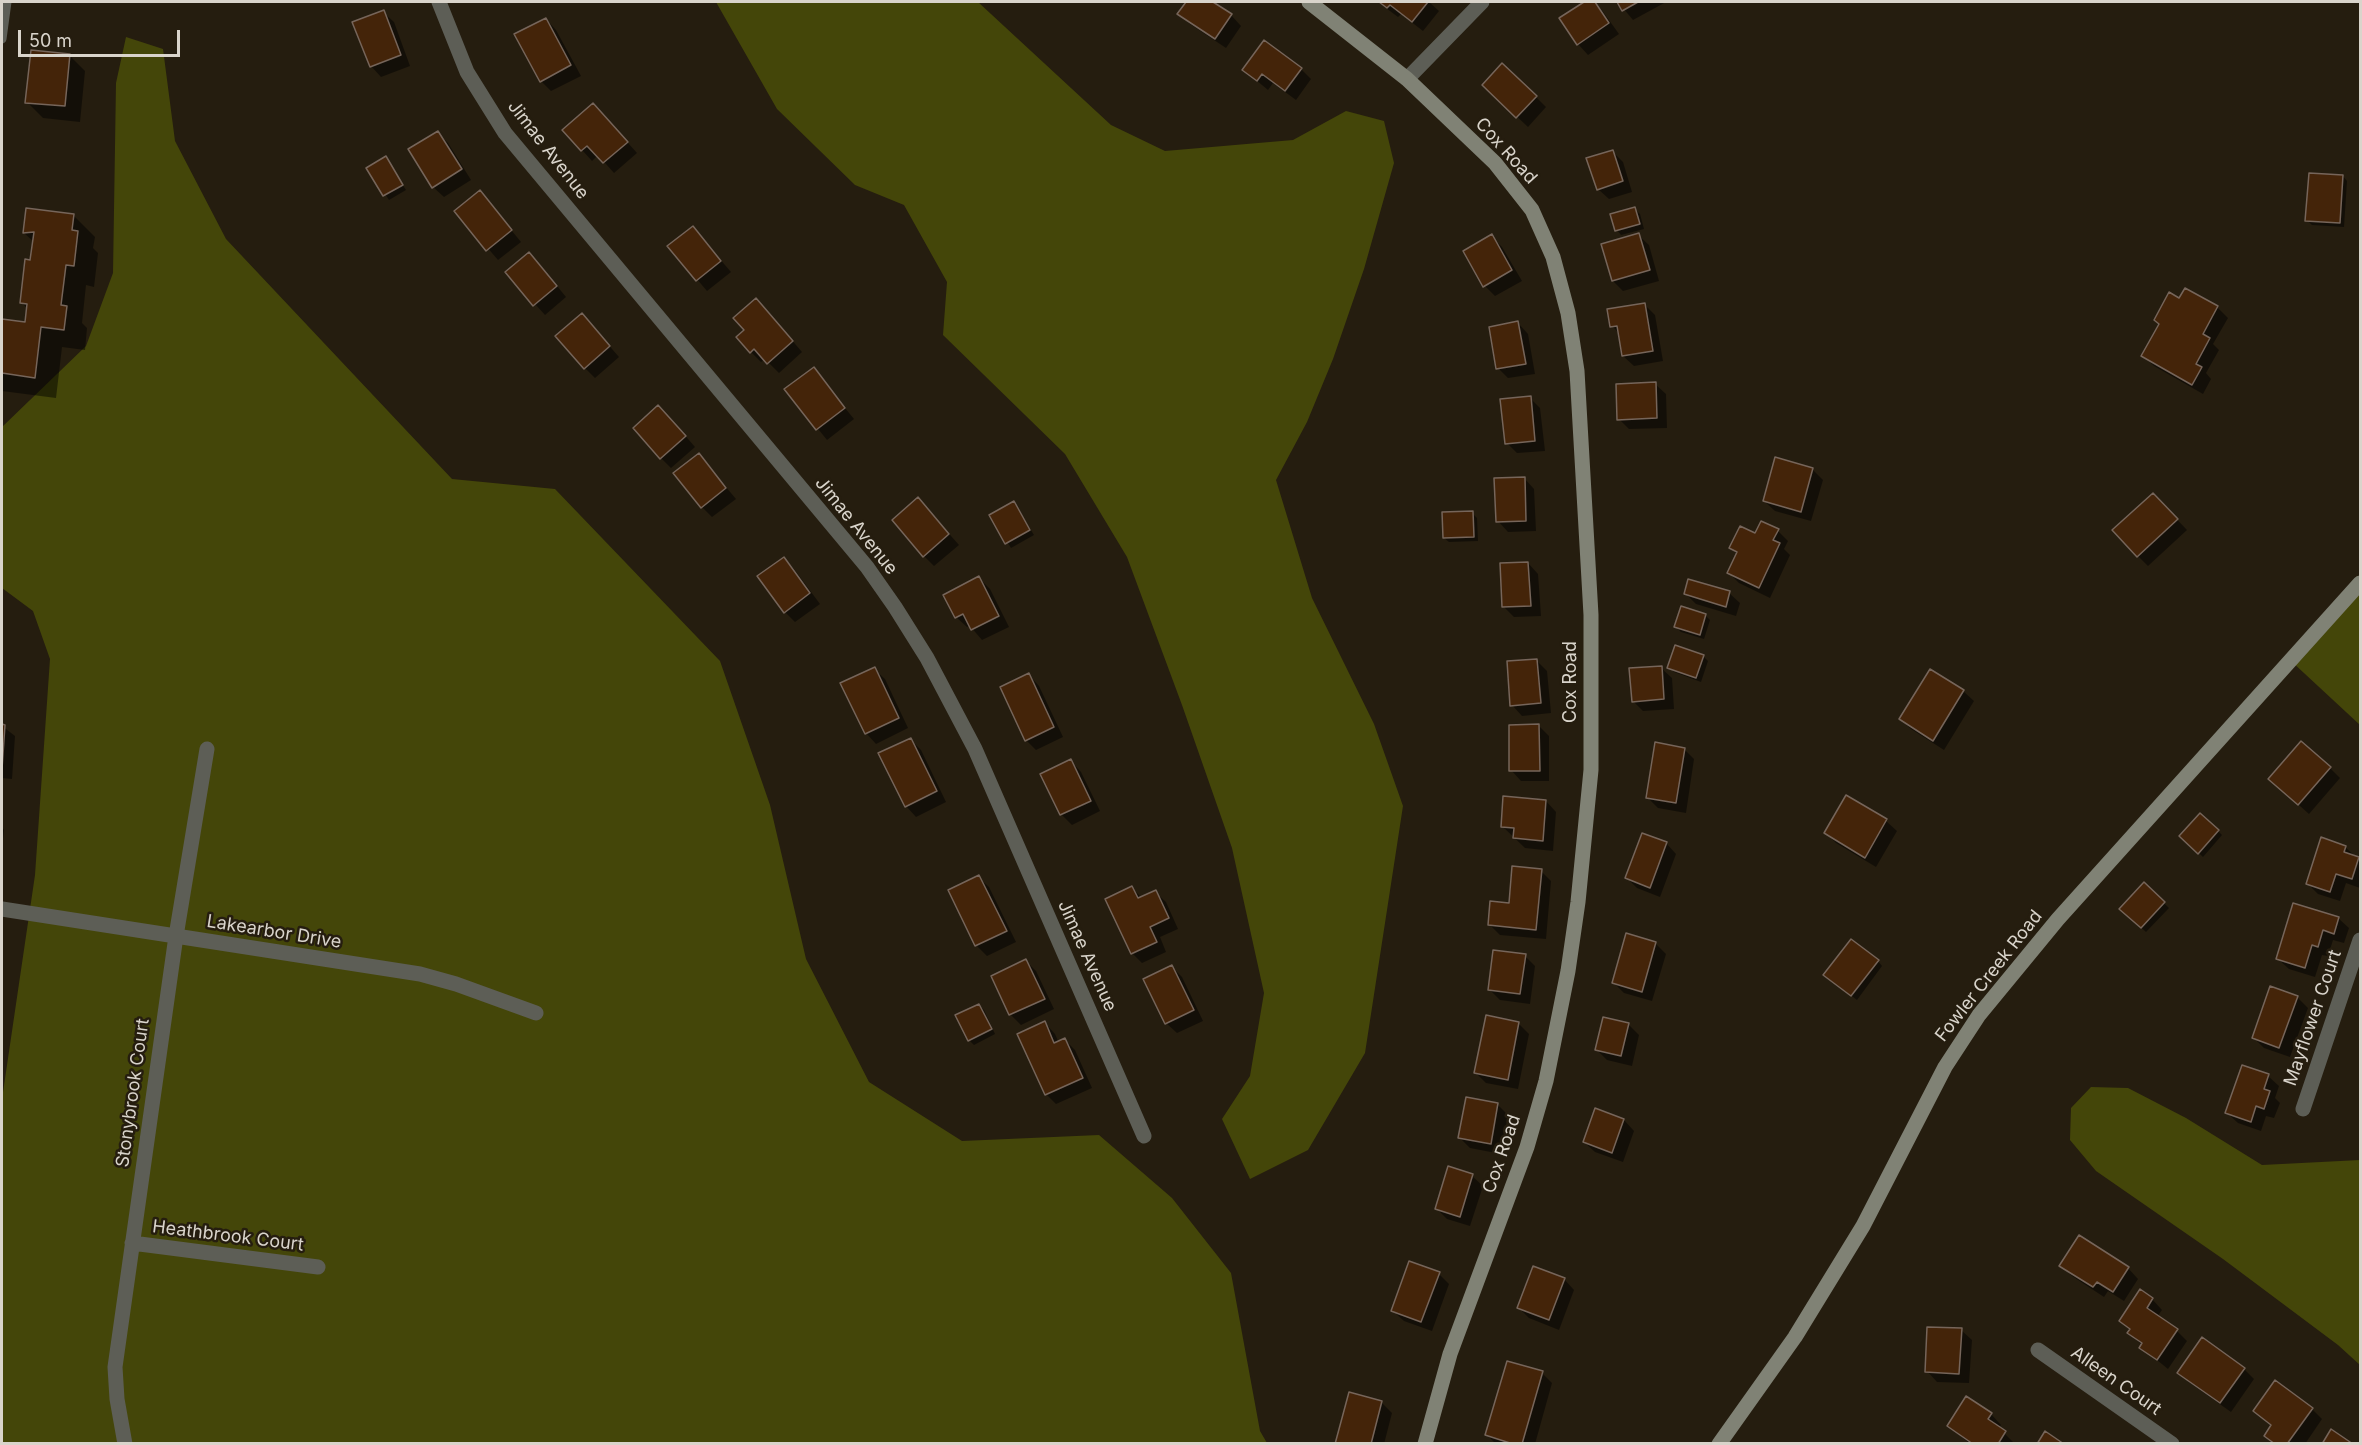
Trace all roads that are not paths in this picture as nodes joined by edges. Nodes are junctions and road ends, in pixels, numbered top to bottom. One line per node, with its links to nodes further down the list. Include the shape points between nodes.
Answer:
1 (7, 2): 5 (lane)
2 (439, 2): 15 (street, Jimae Avenue, via 467,72 505,133 867,567 927,658 975,749)
3 (1308, 2): 6 (street, Cox Road)
4 (1482, 2): 6 (street)
5 (2, 39)
6 (1407, 79): 20 (street, Cox Road, via 1495,162 1532,210 1553,257 1568,313 1577,371 1590,615 1591,770 1578,902 1548,1070 1527,1147 1450,1354)
7 (2361, 583): 21 (street, Fowler Creek Road, via 2058,919 1979,1015 1945,1067 1863,1226 1820,1297)
8 (207, 749): 10 (street, Stonybrook Court)
9 (2, 909): 10 (street, Lakearbor Drive)
10 (176, 936): 13 (street, Lakearbor Drive, via 420,974); 16 (street, Stonybrook Court)
11 (2361, 940): 12 (street, Mayflower Court)
12 (2358, 958): 14 (street, Mayflower Court)
13 (536, 1013)
14 (2303, 1109)
15 (1144, 1136)
16 (132, 1243): 17 (street, Heathbrook Court); 19 (street, Stonybrook Court, via 115,1367)
17 (318, 1267)
18 (2038, 1350): 22 (street, Alleen Court)
19 (125, 1443)
20 (1425, 1443)
21 (1719, 1443)
22 (2172, 1443)

